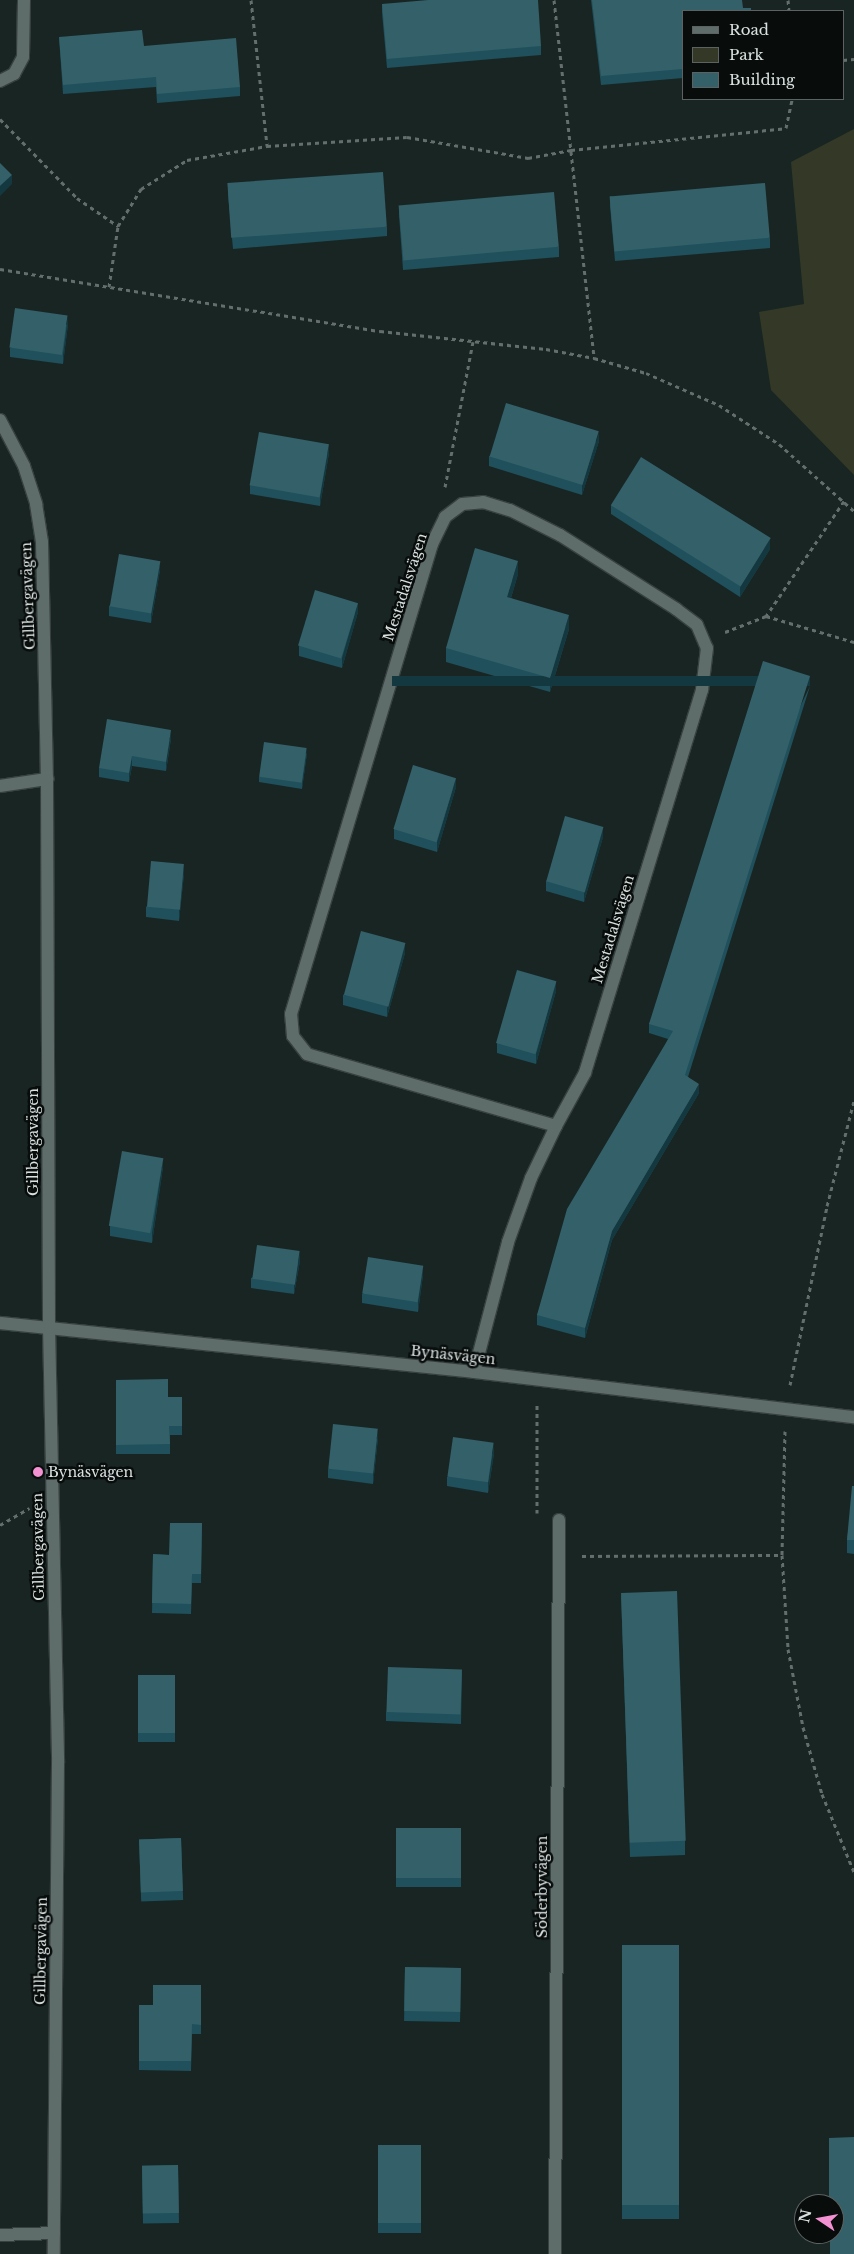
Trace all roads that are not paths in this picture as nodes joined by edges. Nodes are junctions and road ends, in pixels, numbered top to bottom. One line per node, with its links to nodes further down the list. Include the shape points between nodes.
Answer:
1 (24, 0): 2 (street, via 23,57 14,74)
2 (0, 81)
3 (0, 420): 4 (street, Gillbergavägen, via 24,466 36,504 42,542)
4 (47, 779): 5 (street); 8 (street, Gillbergavägen)
5 (0, 786)
6 (556, 1126): 6 (street, Mestadalsvägen, via 307,1054 293,1036 291,1014 296,993 432,544 446,517 462,504 483,502 510,510 560,535 697,625 707,648 702,690 585,1073); 9 (street, Mestadalsvägen, via 508,1242)
7 (0, 1323): 8 (street, Bynäsvägen)
8 (49, 1326): 9 (street, Bynäsvägen); 12 (street, Gillbergavägen, via 58,1763)
9 (474, 1372): 10 (street, Bynäsvägen)
10 (854, 1417)
11 (559, 1520): 15 (street, Söderbyvägen)
12 (54, 2232): 13 (street); 14 (street, Gillbergavägen)
13 (0, 2235)
14 (54, 2254)
15 (556, 2254)

